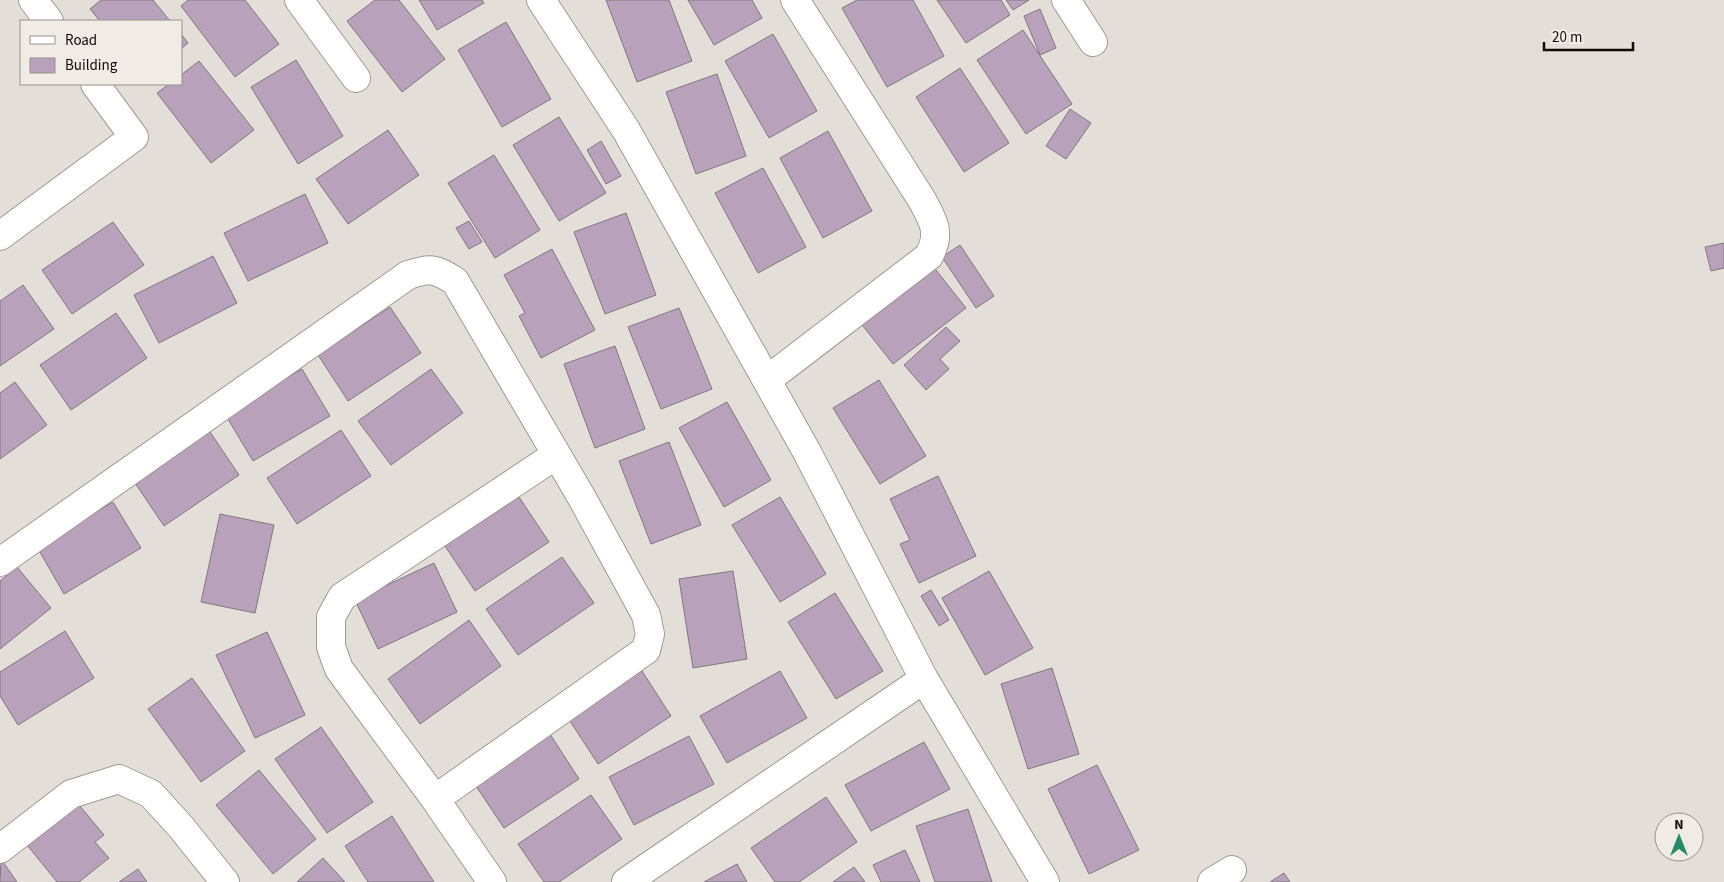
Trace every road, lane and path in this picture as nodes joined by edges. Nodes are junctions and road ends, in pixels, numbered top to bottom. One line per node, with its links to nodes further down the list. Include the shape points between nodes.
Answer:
1 (33, 0): 6 (street)
2 (299, 0): 8 (street)
3 (541, 0): 11 (street, via 626,130)
4 (795, 0): 11 (street, via 922,200 934,222 936,243 929,256)
5 (1066, 0): 7 (street)
6 (48, 20)
7 (1093, 42)
8 (356, 78)
9 (96, 85): 10 (street, via 134,137)
10 (0, 236)
11 (766, 380): 14 (street, via 807,452)
12 (556, 455): 13 (street, via 455,281 440,271 426,269 408,275); 15 (street, via 646,615 650,634 646,650); 15 (street, via 342,597 331,617 331,647 339,669)
13 (0, 562)
14 (924, 679): 19 (street); 20 (street)
15 (435, 799): 18 (street)
16 (0, 849): 17 (street, via 71,794 119,779 151,794)
17 (225, 882)
18 (492, 882)
19 (626, 882)
20 (1045, 882)

